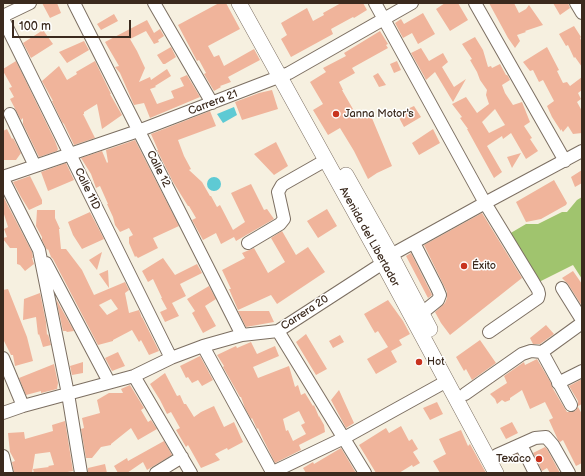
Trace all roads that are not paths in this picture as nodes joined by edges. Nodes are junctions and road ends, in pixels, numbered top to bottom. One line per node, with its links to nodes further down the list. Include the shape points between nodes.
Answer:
1 (30, 3): 11 (street)
2 (74, 3): 17 (street, Calle 12)
3 (154, 3): 15 (street)
4 (239, 3): 14 (main road, Avenida del Libertador)
5 (250, 3): 14 (main road, Avenida del Libertador)
6 (375, 3): 13 (street)
7 (412, 3): 13 (street, Carrera 21)
8 (475, 3): 21 (street)
9 (576, 3): 10 (street)
10 (582, 13)
11 (3, 16)
12 (3, 19): 19 (street, Calle 11D)
13 (384, 19): 14 (street, Carrera 21); 24 (street)
14 (284, 75): 15 (street, Carrera 21); 20 (main road, Avenida del Libertador); 28 (main road, Avenida del Libertador)
15 (212, 103): 17 (street, Carrera 21)
16 (10, 114): 22 (street)
17 (138, 131): 19 (street, Carrera 21); 35 (street, Calle 12)
18 (582, 151): 21 (street, Carrera 20)
19 (69, 154): 22 (street, Carrera 21); 39 (street, Calle 11D)
20 (326, 160): 26 (street, via 282,185 278,192 284,219); 28 (main road, Avenida del Libertador)
21 (565, 161): 24 (street, Carrera 20)
22 (35, 166): 23 (street, Carrera 21)
23 (3, 178): 27 (street)
24 (485, 203): 25 (street, Carrera 20); 34 (street, via 539,294 538,298)
25 (414, 242): 28 (street, Carrera 20); 30 (street, via 440,295 438,300)
26 (248, 243)
27 (39, 250): 43 (street); 45 (street)
28 (387, 259): 30 (main road, Avenida del Libertador); 33 (street, Carrera 20); 42 (main road, Avenida del Libertador)
29 (562, 288): 31 (street)
30 (422, 313): 46 (main road, Avenida del Libertador)
31 (582, 320)
32 (582, 323): 37 (street)
33 (278, 331): 35 (street, Carrera 20); 50 (street)
34 (489, 332)
35 (242, 335): 36 (street, Carrera 20)
36 (203, 346): 39 (street, Carrera 20); 59 (street)
37 (542, 352): 44 (street); 46 (street, via 531,351 522,354)
38 (3, 358): 48 (street)
39 (171, 358): 41 (street, Carrera 20)
40 (582, 371): 44 (street)
41 (134, 376): 43 (street, Carrera 20); 54 (street)
42 (447, 381): 50 (street); 61 (main road, Avenida del Libertador)
43 (109, 382): 45 (street, Carrera 20)
44 (558, 383): 47 (street)
45 (68, 394): 48 (street, Carrera 20); 56 (street)
46 (465, 394): 52 (main road, Avenida del Libertador)
47 (571, 405)
48 (23, 406): 49 (street, Carrera 20)
49 (3, 413)
50 (344, 438): 59 (street); 60 (street)
51 (521, 445): 52 (street); 63 (street); 64 (street, via 535,438 546,437)
52 (497, 455): 62 (main road, Avenida del Libertador)
53 (3, 456): 55 (street)
54 (182, 457): 57 (street); 58 (street)
55 (7, 473)
56 (81, 473)
57 (156, 473)
58 (191, 473)
59 (271, 473)
60 (365, 473)
61 (496, 473)
62 (507, 473)
63 (535, 473)
64 (569, 473)

